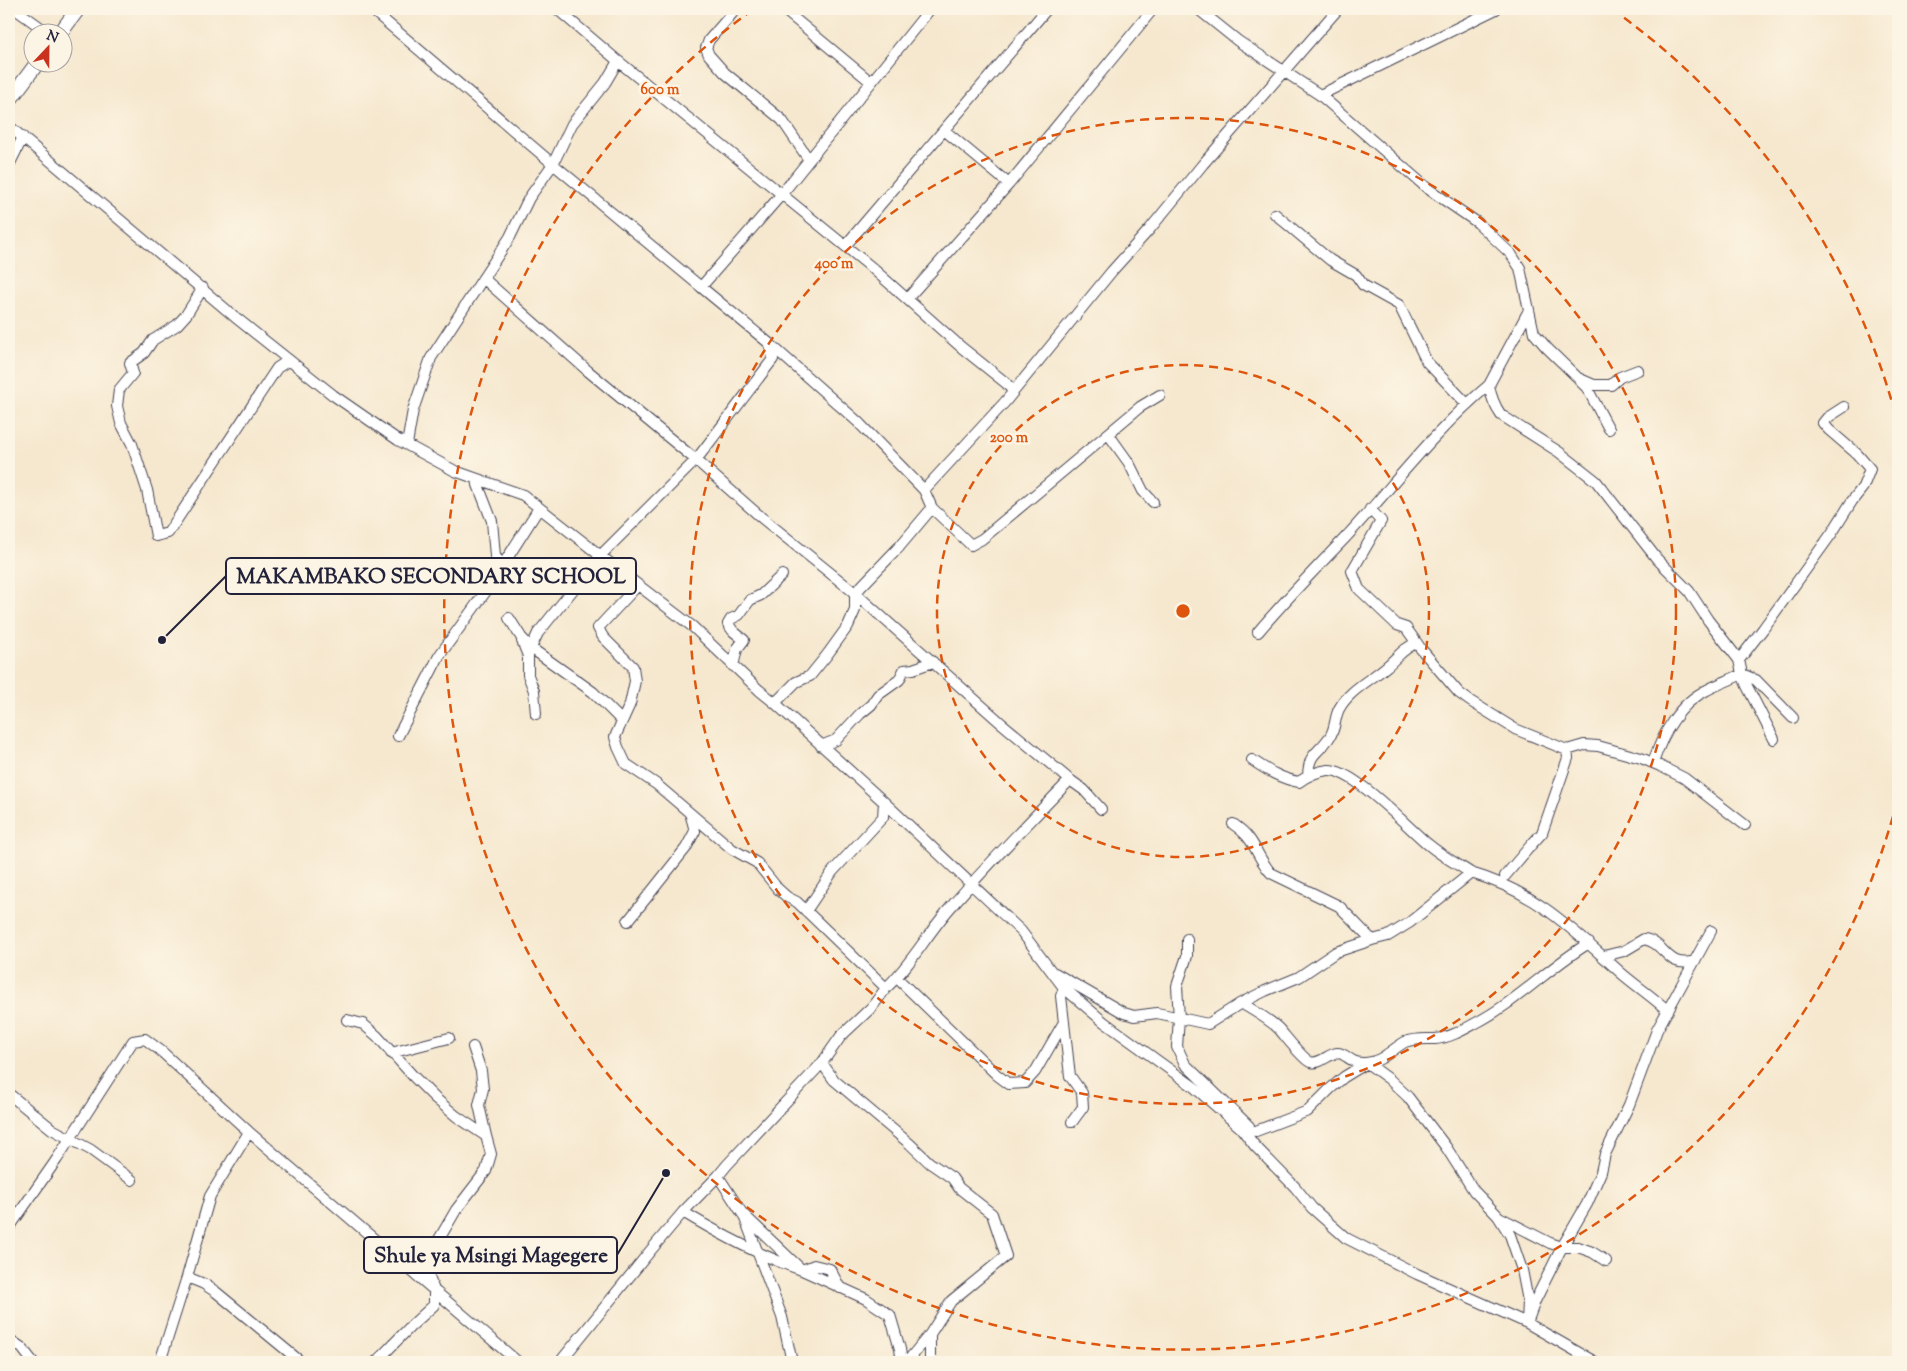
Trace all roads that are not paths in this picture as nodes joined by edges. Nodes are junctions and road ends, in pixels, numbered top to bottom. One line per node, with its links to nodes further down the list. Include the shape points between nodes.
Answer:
1 (78, 9): 14 (highway)
2 (371, 9): 25 (street)
3 (736, 9): 24 (street, via 709,40 706,48 709,55 725,73 782,120)
4 (783, 9): 18 (street)
5 (929, 9): 18 (street)
6 (1047, 9): 22 (street)
7 (1153, 9): 27 (street)
8 (1198, 9): 16 (street, via 1238,41)
9 (1338, 9): 16 (street)
10 (1496, 9): 19 (street)
11 (13, 10): 13 (street)
12 (561, 10): 15 (street)
13 (32, 22)
14 (68, 22)
15 (618, 61): 25 (street, via 572,124); 28 (street)
16 (1284, 71): 19 (street); 41 (street)
17 (31, 72): 20 (highway)
18 (871, 82): 24 (street)
19 (1320, 95): 35 (street, via 1427,188 1478,223 1511,254 1520,268)
20 (9, 102)
21 (9, 126): 23 (street)
22 (944, 130): 27 (street); 30 (street)
23 (23, 137): 26 (street); 33 (street)
24 (809, 160): 28 (street)
25 (552, 164): 31 (street); 32 (street)
26 (9, 165)
27 (1009, 184): 34 (street)
28 (781, 195): 30 (street); 32 (street)
29 (1275, 214): 43 (street, via 1330,260 1356,275 1363,285 1399,305 1427,362)
30 (845, 246): 34 (street)
31 (483, 278): 47 (street, via 430,358 412,410); 48 (street)
32 (702, 287): 36 (street)
33 (203, 288): 37 (street); 37 (street, via 177,326 153,340 144,353 130,363 133,373 119,390 117,406 121,423 148,490 156,536 168,533 274,372)
34 (907, 299): 41 (street)
35 (1529, 310): 39 (street, via 1534,333); 40 (street)
36 (770, 344): 48 (street, via 773,359); 50 (street, via 858,422)
37 (289, 360): 47 (street, via 333,395)
38 (1638, 370): 39 (street, via 1620,377 1611,385 1594,384)
39 (1578, 378): 45 (street)
40 (1489, 385): 43 (street); 65 (street, via 1490,396 1501,415 1559,452 1596,481 1657,559 1689,591)
41 (1013, 391): 50 (street)
42 (1160, 395): 46 (street, via 1140,407)
43 (1466, 404): 54 (street)
44 (1844, 407): 65 (street, via 1823,423 1870,469 1863,486 1832,534)
45 (1610, 429)
46 (1109, 435): 51 (street); 53 (street, via 971,545)
47 (406, 444): 49 (street)
48 (696, 460): 55 (street); 59 (street)
49 (478, 480): 52 (street, via 524,496); 56 (street, via 492,521 495,556)
50 (924, 490): 53 (street)
51 (1153, 502)
52 (539, 508): 55 (street); 56 (street)
53 (932, 508): 59 (street)
54 (1370, 509): 61 (street); 63 (street, via 1381,520 1352,571 1359,589 1397,625 1406,628)
55 (601, 555): 58 (street); 64 (street, via 538,633)
56 (502, 565): 73 (street, via 440,656)
57 (782, 574): 67 (street, via 761,596 750,600 728,624 744,640 737,649)
58 (638, 585): 67 (street, via 693,627); 72 (street, via 598,628 633,667 635,681)
59 (855, 593): 66 (street); 69 (street, via 855,610 848,626 827,655 810,676 796,682)
60 (508, 618): 62 (street)
61 (1258, 632)
62 (521, 637): 64 (street); 70 (street, via 528,656 528,675)
63 (1417, 643): 76 (street, via 1470,701 1516,729); 79 (street, via 1353,691 1339,710 1329,738 1308,761)
64 (531, 648): 72 (street, via 593,692)
65 (1739, 660): 68 (street)
66 (933, 662): 75 (street, via 904,670 899,680 878,695 836,740); 80 (street)
67 (733, 666): 69 (street)
68 (1742, 674): 71 (street, via 1756,680); 74 (street); 78 (street, via 1705,690 1682,710 1658,747)
69 (774, 702): 75 (street)
70 (536, 714)
71 (1793, 718)
72 (622, 721): 83 (street, via 615,737 626,764)
73 (398, 736)
74 (1774, 739)
75 (821, 746): 81 (street)
76 (1567, 750): 78 (street, via 1584,745 1598,746); 87 (street, via 1568,758 1542,833)
77 (1252, 760): 79 (street, via 1290,781 1300,782)
78 (1653, 763): 85 (street, via 1684,778)
79 (1308, 776): 86 (street, via 1329,770 1342,774 1362,786 1428,844)
80 (1070, 780): 82 (street, via 1084,790); 88 (street)
81 (884, 802): 88 (street); 89 (street, via 883,817 833,871)
82 (1100, 809)
83 (690, 813): 89 (street, via 732,848 757,863 778,889); 90 (street, via 695,831 686,848)
84 (1233, 824): 93 (street, via 1255,845 1270,873 1339,906)
85 (1745, 825)
86 (1471, 873): 93 (street, via 1409,923 1388,936); 94 (street, via 1524,894)
87 (1505, 876)
88 (971, 885): 97 (street, via 1021,931); 98 (street)
89 (806, 911): 99 (street)
90 (628, 920)
91 (1711, 930): 96 (street)
92 (1186, 939): 103 (street, via 1187,956 1177,986)
93 (1372, 940): 101 (street, via 1336,952 1299,977)
94 (1589, 943): 95 (street); 110 (street, via 1554,966 1515,999 1475,1024 1436,1039 1406,1042 1380,1059)
95 (1604, 956): 96 (street, via 1624,951 1644,939 1652,940 1673,960 1684,964); 102 (street)
96 (1695, 961): 102 (street)
97 (1052, 972): 100 (street); 103 (street, via 1124,1013 1134,1016 1157,1013)
98 (897, 978): 99 (street); 105 (street, via 1009,1084 1025,1083 1035,1072)
99 (886, 988): 109 (street, via 872,1007 841,1036)
100 (1064, 988): 105 (street, via 1060,996); 113 (street, via 1104,1022 1194,1087)
101 (1241, 1003): 103 (street, via 1208,1024); 110 (street, via 1278,1028 1308,1061 1322,1060 1333,1053 1343,1054 1355,1063)
102 (1668, 1011): 124 (street, via 1657,1030 1587,1204)
103 (1179, 1018): 114 (street, via 1177,1047 1184,1064)
104 (346, 1020): 108 (street, via 363,1024)
105 (1064, 1022): 112 (street, via 1070,1076 1082,1093 1083,1107)
106 (449, 1038): 108 (street)
107 (473, 1047): 116 (street, via 481,1071 483,1088 479,1105)
108 (391, 1053): 116 (street, via 435,1098)
109 (822, 1063): 118 (street); 131 (street, via 834,1080 992,1214 1006,1256 951,1301)
110 (1367, 1063): 114 (street, via 1344,1077 1308,1111); 122 (street, via 1408,1097 1474,1191)
111 (9, 1094): 117 (street, via 52,1129)
112 (1072, 1122)
113 (1241, 1128): 114 (street); 130 (street, via 1312,1208 1346,1238)
114 (1256, 1131)
115 (249, 1132): 117 (street, via 145,1039 133,1041); 128 (street, via 210,1196); 129 (street)
116 (486, 1136): 129 (street, via 491,1154 486,1171 456,1210 424,1265)
117 (71, 1138): 119 (street); 123 (street)
118 (718, 1176): 120 (street); 121 (street)
119 (132, 1180)
120 (683, 1212): 125 (street); 138 (street)
121 (742, 1213): 125 (street); 127 (street)
122 (1498, 1216): 124 (street); 130 (street, via 1510,1235 1522,1270 1528,1301)
123 (9, 1228)
124 (1562, 1247): 126 (street, via 1578,1247); 130 (street)
125 (756, 1253): 127 (street); 139 (street, via 782,1317)
126 (1606, 1261)
127 (802, 1270): 140 (street, via 866,1299 890,1315)
128 (187, 1277): 134 (street); 135 (street, via 216,1292)
129 (434, 1290): 136 (street, via 434,1305); 137 (street)
130 (1527, 1323): 143 (street)
131 (930, 1334): 141 (street); 142 (street)
132 (9, 1339): 133 (street)
133 (34, 1362)
134 (160, 1362)
135 (301, 1362)
136 (376, 1362)
137 (518, 1362)
138 (560, 1362)
139 (792, 1362)
140 (902, 1362)
141 (907, 1362)
142 (930, 1362)
143 (1595, 1362)

